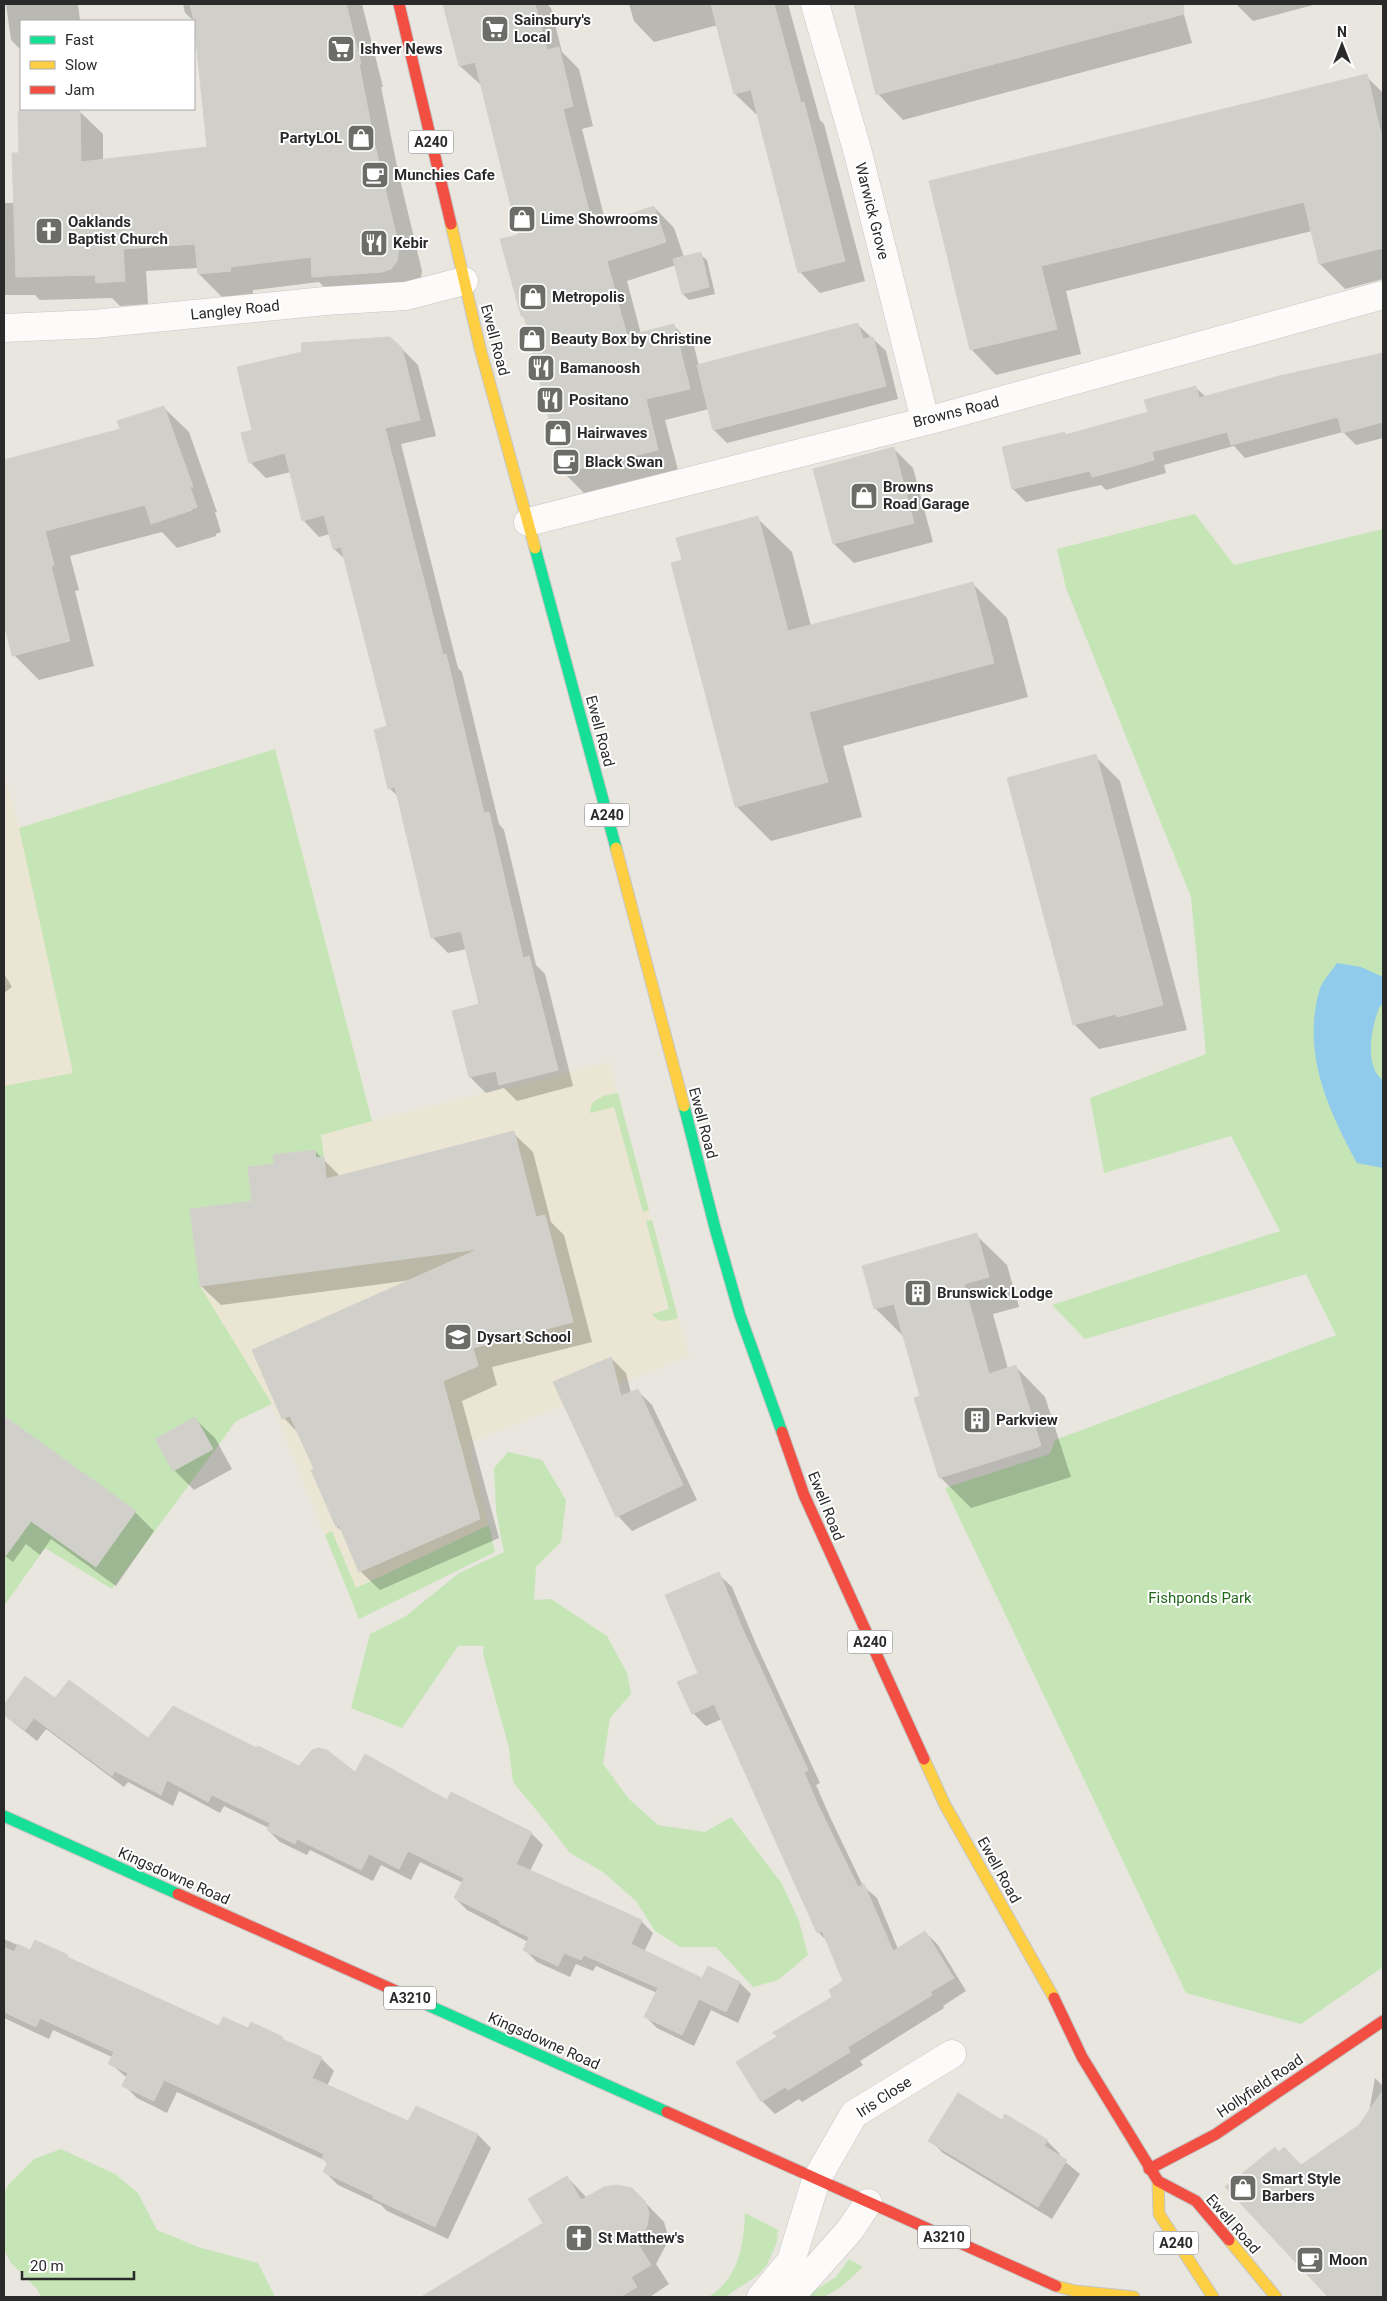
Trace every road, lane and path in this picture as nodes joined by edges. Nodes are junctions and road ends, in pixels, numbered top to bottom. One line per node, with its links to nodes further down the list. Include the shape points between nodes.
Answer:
1 (815, 4): 6 (street, Warwick Grove, via 858,153)
2 (403, 5): 3 (main road, Ewell Road / A240)
3 (464, 281): 5 (street, Langley Road, via 406,296 94,324); 7 (main road, Ewell Road / A240)
4 (1383, 295): 6 (street, Browns Road)
5 (4, 328)
6 (925, 420): 7 (street, Browns Road)
7 (528, 522): 11 (main road, Ewell Road / A240, via 724,1259 804,1495 945,1805 1060,2007 1082,2057)
8 (4, 1816): 12 (main road, Kingsdowne Road / A3210)
9 (1383, 2020): 11 (main road, Hollyfield Road, via 1216,2134)
10 (952, 2054): 12 (street, Iris Close, via 854,2114)
11 (1149, 2169): 13 (main road, Ewell Road / A240)
12 (816, 2180): 14 (main road, Kingsdowne Road / A3210); 16 (street, Iris Close, via 790,2261)
13 (1158, 2181): 19 (main road, A240, via 1159,2214); 20 (main road, Ewell Road / A240, via 1196,2201)
14 (868, 2203): 15 (main road, Kingsdowne Road / A3210); 17 (street, via 850,2230 799,2287)
15 (1074, 2295): 18 (main road, Kingsdowne Road / A3210)
16 (761, 2297)
17 (776, 2297)
18 (1134, 2297)
19 (1212, 2297)
20 (1276, 2297)

